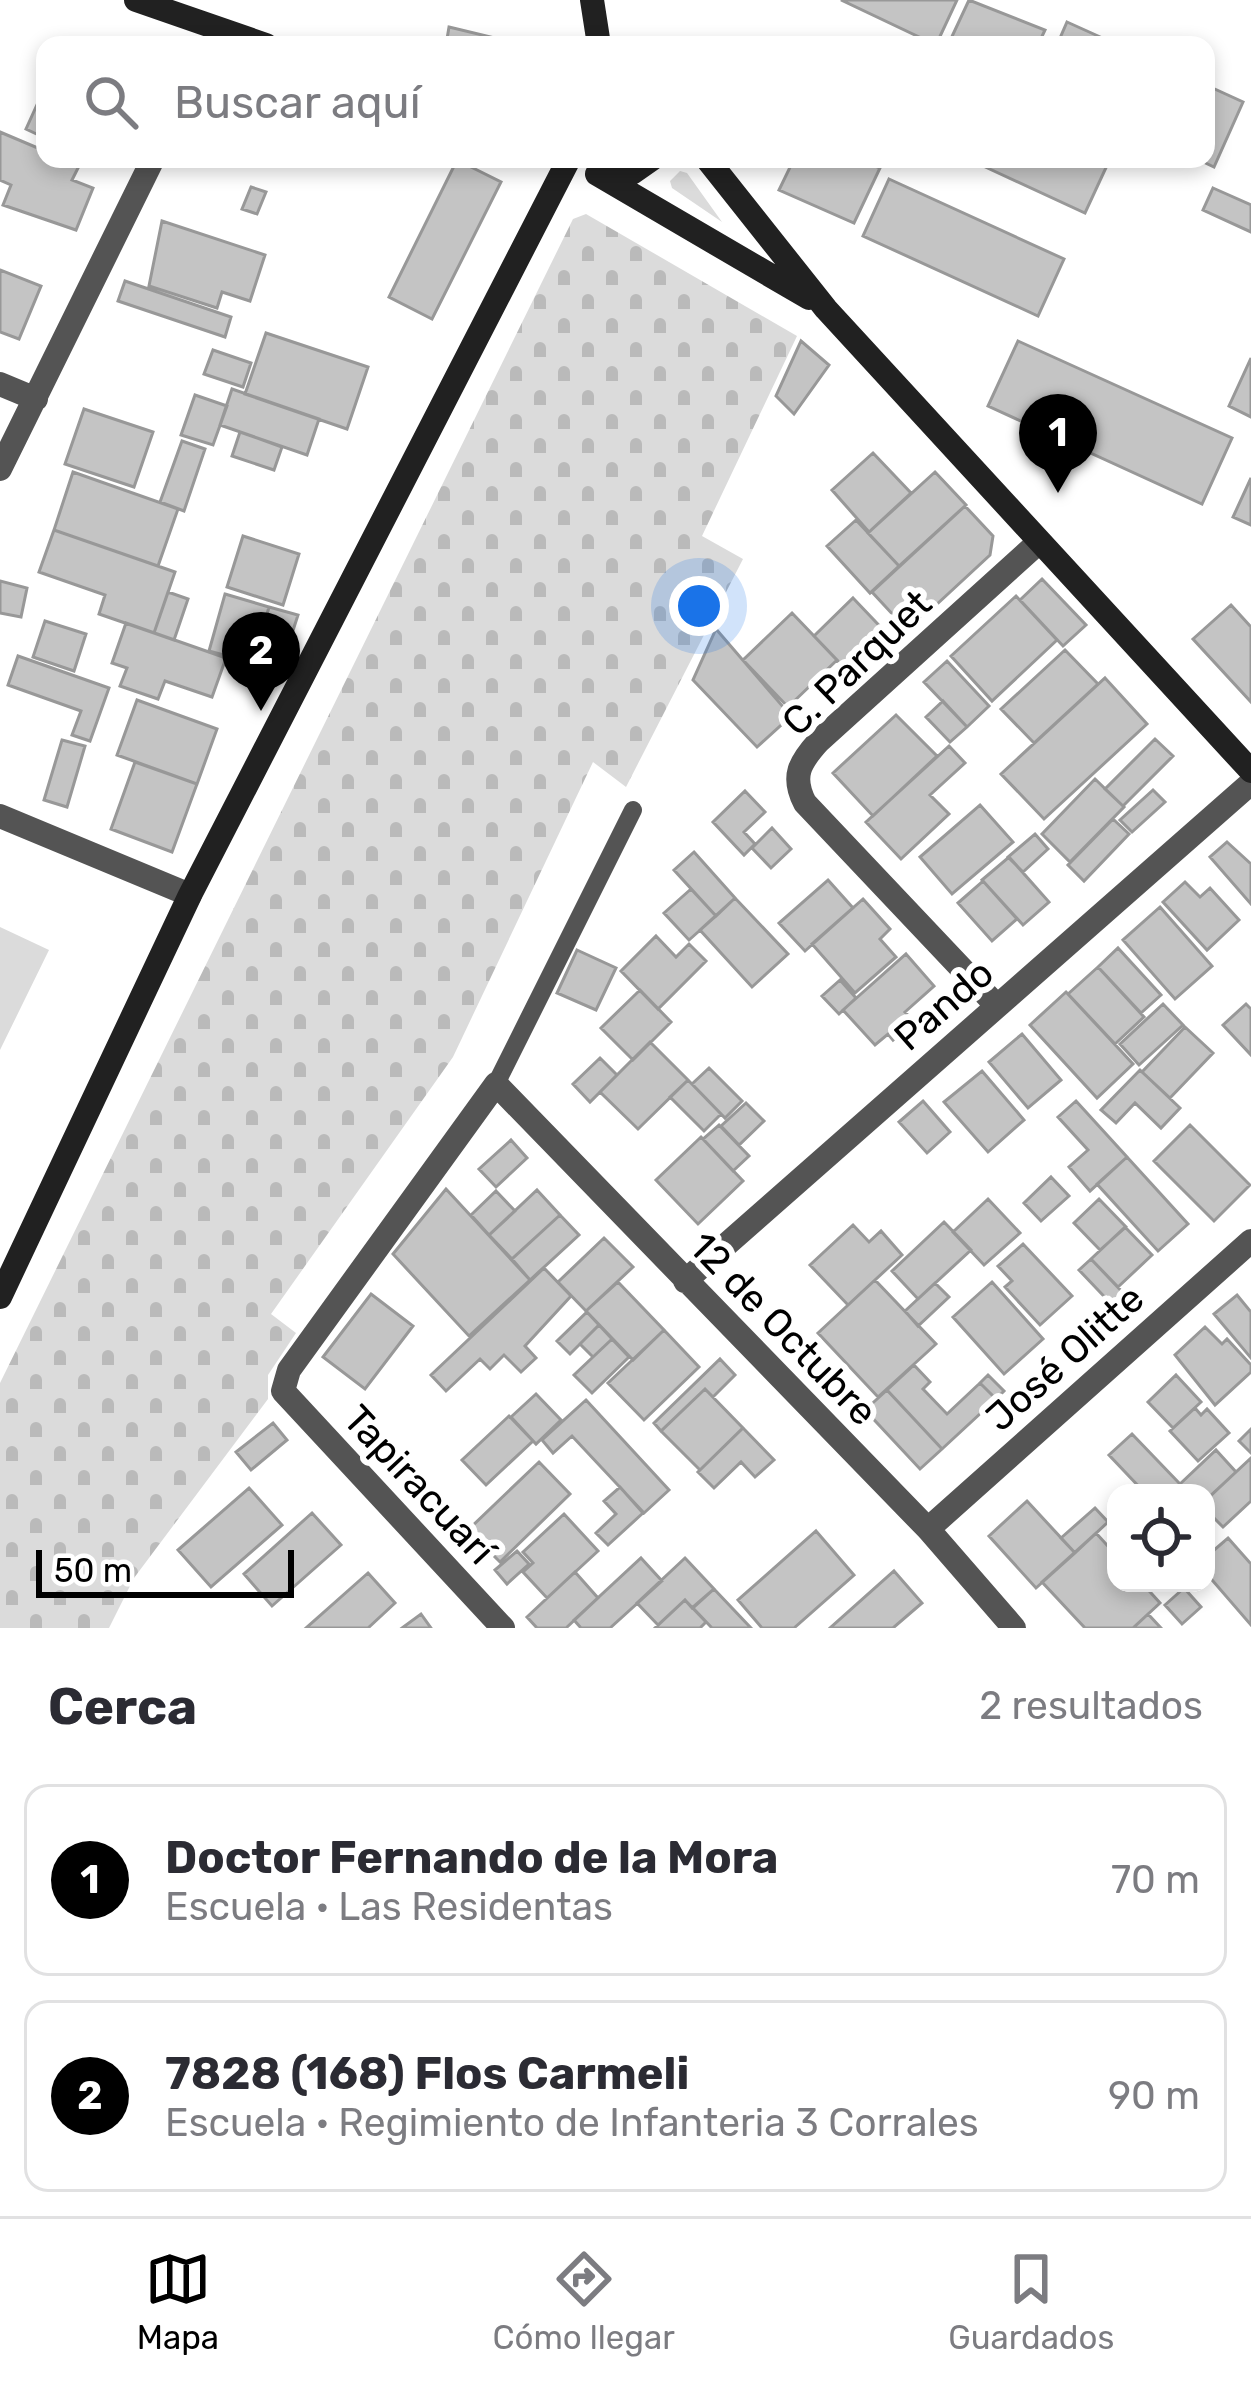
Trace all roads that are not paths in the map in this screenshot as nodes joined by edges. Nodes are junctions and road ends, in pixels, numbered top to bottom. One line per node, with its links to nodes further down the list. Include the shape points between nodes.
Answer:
1 (136, 0): 3 (main road)
2 (592, 0): 4 (main road)
3 (208, 36)
4 (598, 36)
5 (149, 168): 13 (street)
6 (566, 168): 20 (main road)
7 (587, 168): 10 (main road)
8 (639, 168): 10 (main road)
9 (714, 168): 11 (main road)
10 (597, 174): 11 (main road)
11 (826, 309): 15 (main road)
12 (0, 384): 13 (street)
13 (36, 399): 14 (street)
14 (0, 469)
15 (1039, 542): 16 (main road); 21 (street, C. Parquet, via 819,741 796,777 805,803)
16 (1251, 771)
17 (1251, 783): 21 (street, Pando)
18 (632, 810): 22 (lane)
19 (0, 816): 20 (street)
20 (190, 895): 25 (main road)
21 (997, 1006): 24 (street, Pando)
22 (496, 1084): 24 (street, 12 de Octubre); 27 (street, Tapiracuarí, via 289,1370 283,1390)
23 (1251, 1241): 26 (street, José Olitte)
24 (685, 1281): 26 (street, 12 de Octubre)
25 (0, 1297)
26 (928, 1529): 28 (street, 12 de Octubre)
27 (503, 1628)
28 (1014, 1628)

